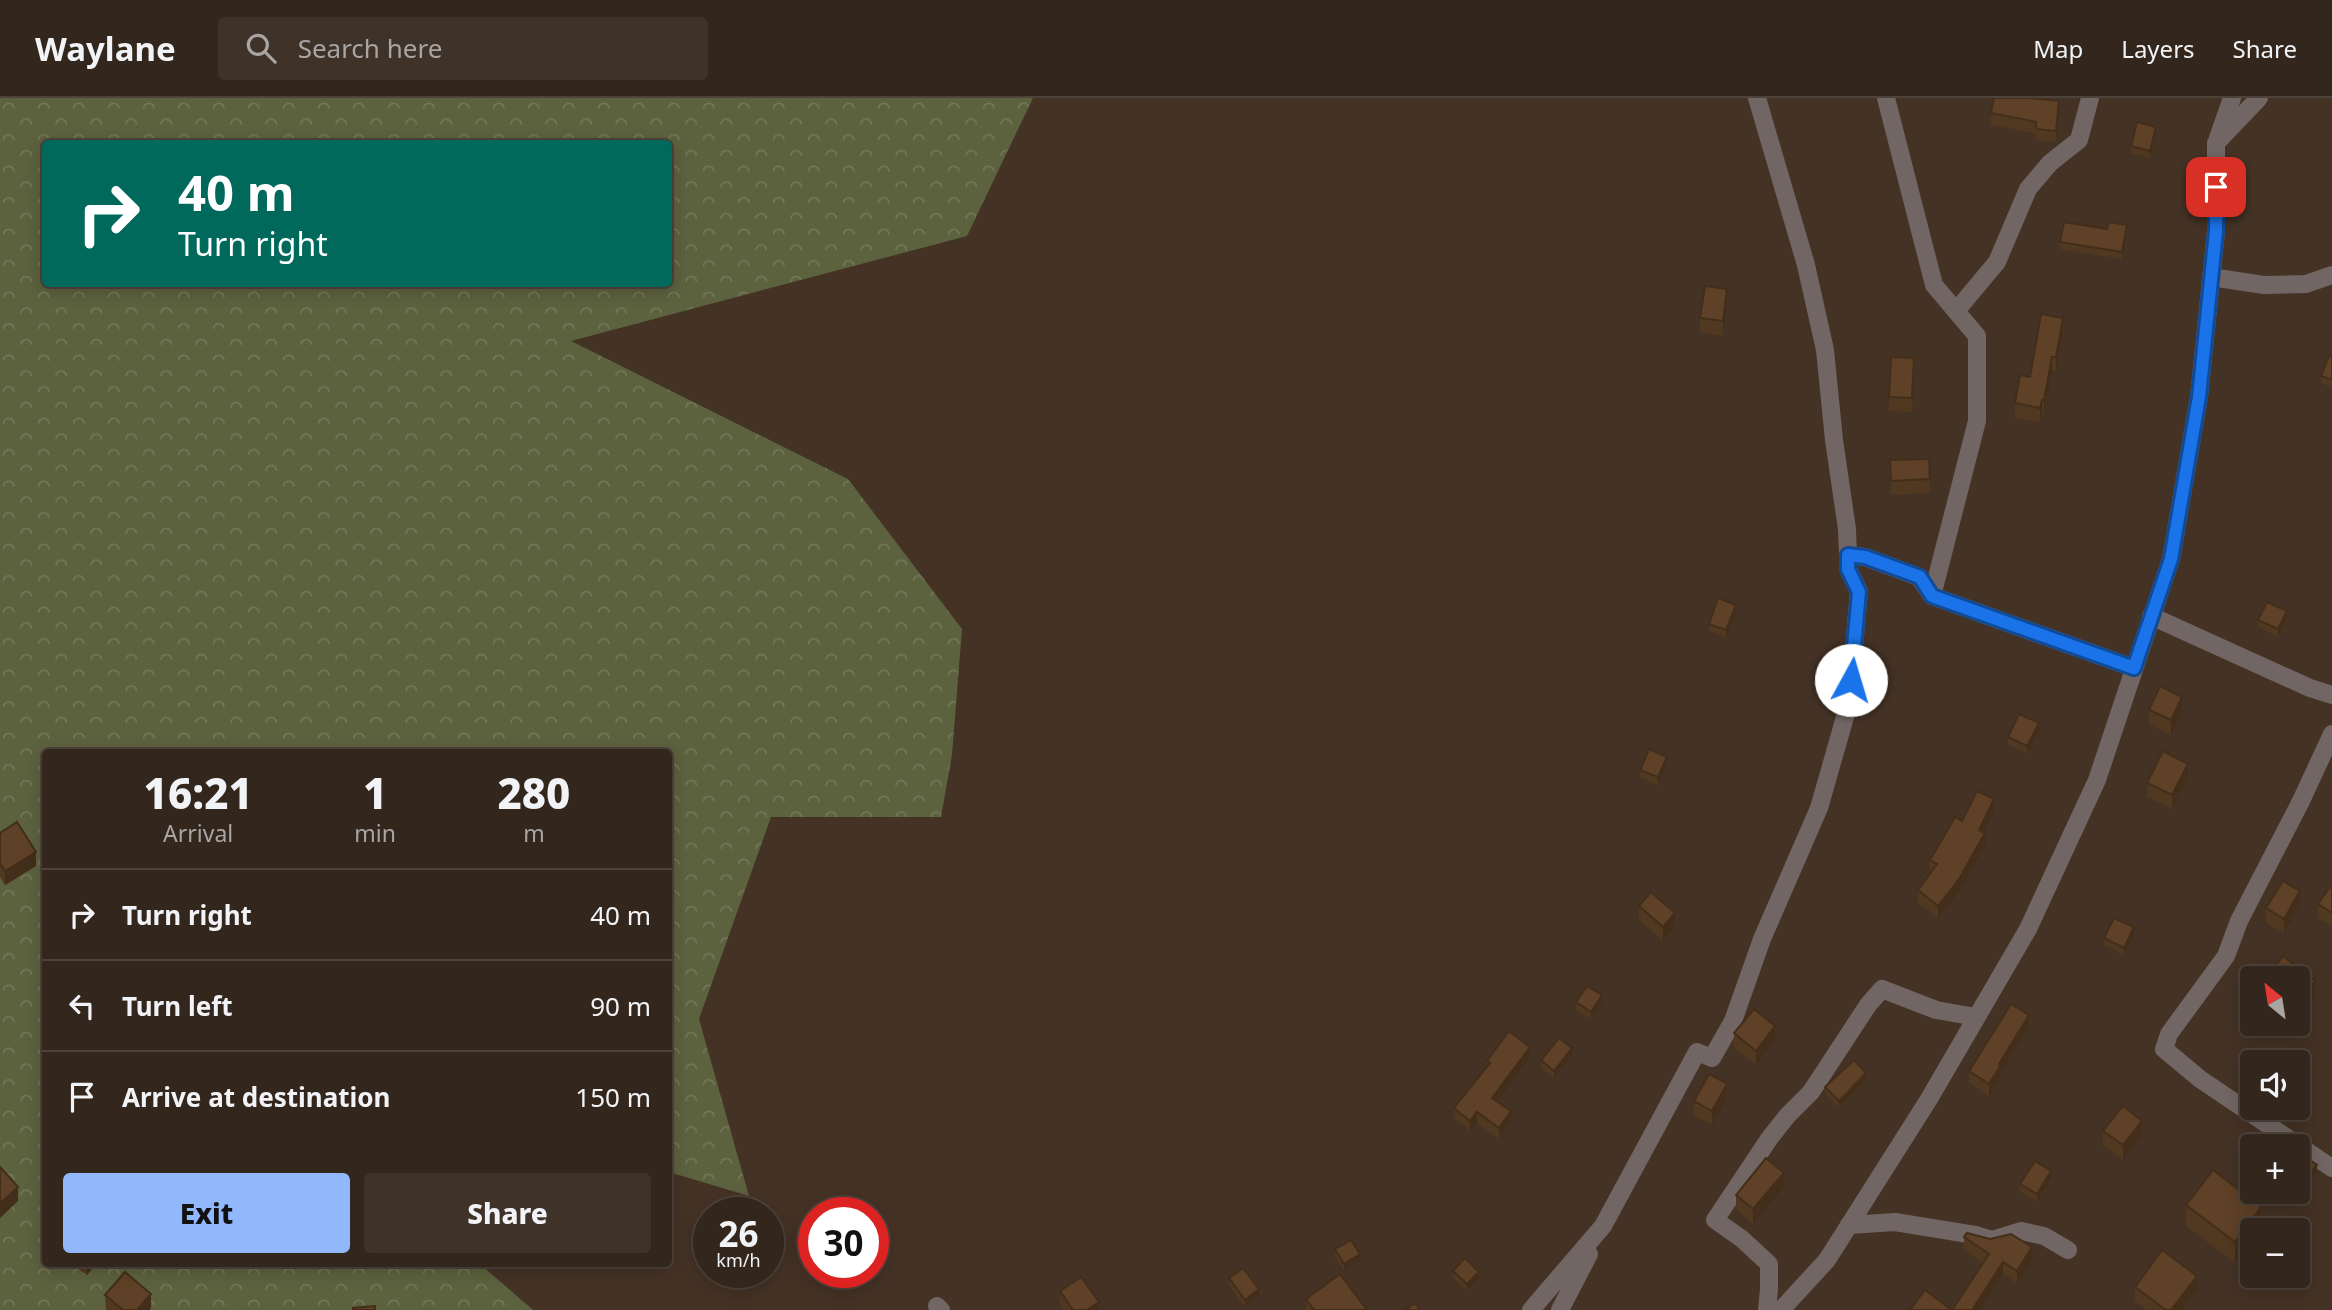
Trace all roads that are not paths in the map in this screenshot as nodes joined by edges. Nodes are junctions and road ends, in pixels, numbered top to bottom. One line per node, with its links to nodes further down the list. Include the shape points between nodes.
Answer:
1 (1757, 98): 10 (street, via 1825,350)
2 (1886, 98): 9 (street, via 1934,285)
3 (2090, 98): 9 (street, via 2079,140 2050,163 2028,189 1997,262)
4 (2231, 98): 6 (street)
5 (2259, 98): 6 (street)
6 (2216, 143): 8 (street)
7 (2332, 275): 8 (street, via 2306,284 2264,285)
8 (2211, 277): 12 (street, via 2195,424 2171,559)
9 (1956, 311): 11 (street, via 1977,335 1978,421)
10 (1848, 555): 11 (street, via 1920,577); 19 (street, via 1848,569 1859,592 1849,703 1819,807 1762,939 1733,1021 1712,1058 1697,1052)
11 (1932, 596): 13 (street)
12 (2151, 617): 13 (street); 14 (street)
13 (2134, 668): 16 (street, via 2097,780 2028,929)
14 (2332, 695)
15 (2332, 734): 17 (street, via 2226,956 2169,1034 2164,1049 2200,1079)
16 (1976, 1017): 18 (street); 23 (street, via 1936,1010 1882,989 1811,1092 1769,1139 1715,1220 1769,1264)
17 (2332, 1168)
18 (1849, 1225): 20 (street, via 1895,1222 1992,1240 2021,1231 2044,1236); 24 (street, via 1827,1260)
19 (1603, 1226): 21 (street); 22 (street)
20 (2068, 1250)
21 (1531, 1310)
22 (1560, 1310)
23 (1767, 1310)
24 (1781, 1310)

